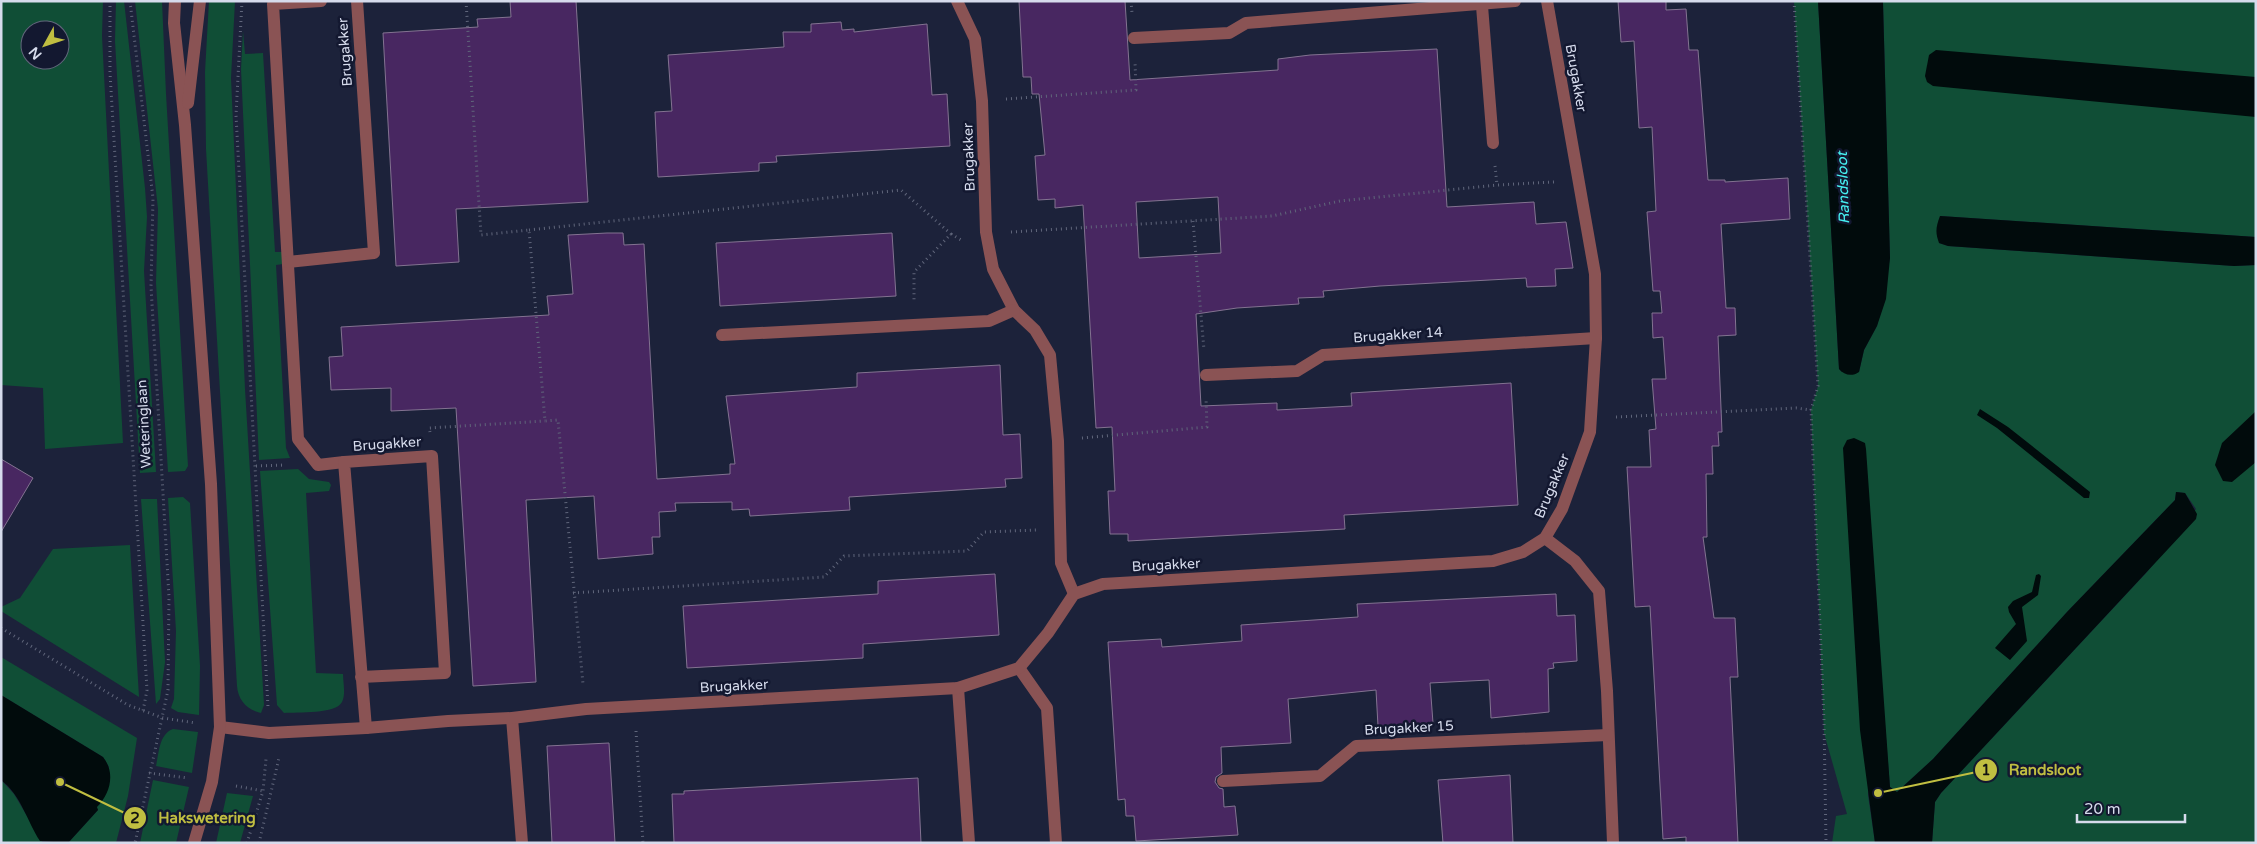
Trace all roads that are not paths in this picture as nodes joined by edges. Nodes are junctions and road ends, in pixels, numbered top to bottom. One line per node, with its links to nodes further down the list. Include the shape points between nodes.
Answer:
1 (175, 1): 10 (street, via 174,24)
2 (200, 1): 10 (street)
3 (321, 1): 12 (street, Brugakker, via 273,4)
4 (357, 1): 12 (street, Brugakker, via 374,253)
5 (957, 1): 13 (street, Brugakker, via 975,39 982,101 986,232 994,269)
6 (1515, 1): 8 (street)
7 (1547, 1): 15 (street, Brugakker, via 1595,274)
8 (1482, 6): 9 (street, via 1246,23 1229,33); 11 (street)
9 (1134, 38)
10 (185, 125): 24 (street, via 211,484)
11 (1493, 143)
12 (288, 262): 17 (street, Brugakker, via 298,439 318,465)
13 (1014, 310): 14 (street, via 989,321); 19 (street, Brugakker, via 1035,330 1050,355 1058,441 1061,563)
14 (722, 335)
15 (1596, 338): 16 (street, Brugakker 14, via 1323,355 1298,371); 18 (street, Brugakker, via 1590,432 1562,509)
16 (1206, 375)
17 (344, 462): 21 (street, Brugakker); 21 (street, Brugakker, via 432,456 444,673)
18 (1545, 538): 19 (street, Brugakker, via 1523,552 1492,561 1103,584); 26 (street, via 1575,561 1599,591)
19 (1074, 594): 20 (street)
20 (1019, 668): 22 (street, Brugakker); 31 (street, via 1047,708)
21 (361, 676): 25 (street, Brugakker)
22 (958, 688): 23 (street, Brugakker, via 586,709); 30 (street)
23 (512, 718): 25 (street, Brugakker); 29 (street)
24 (220, 727): 25 (street, Brugakker, via 269,733); 28 (street, via 212,782)
25 (366, 728)
26 (1608, 734): 27 (street, Brugakker 15, via 1356,746 1320,776); 32 (street)
27 (1223, 781)
28 (194, 843)
29 (522, 843)
30 (969, 843)
31 (1056, 843)
32 (1613, 843)

